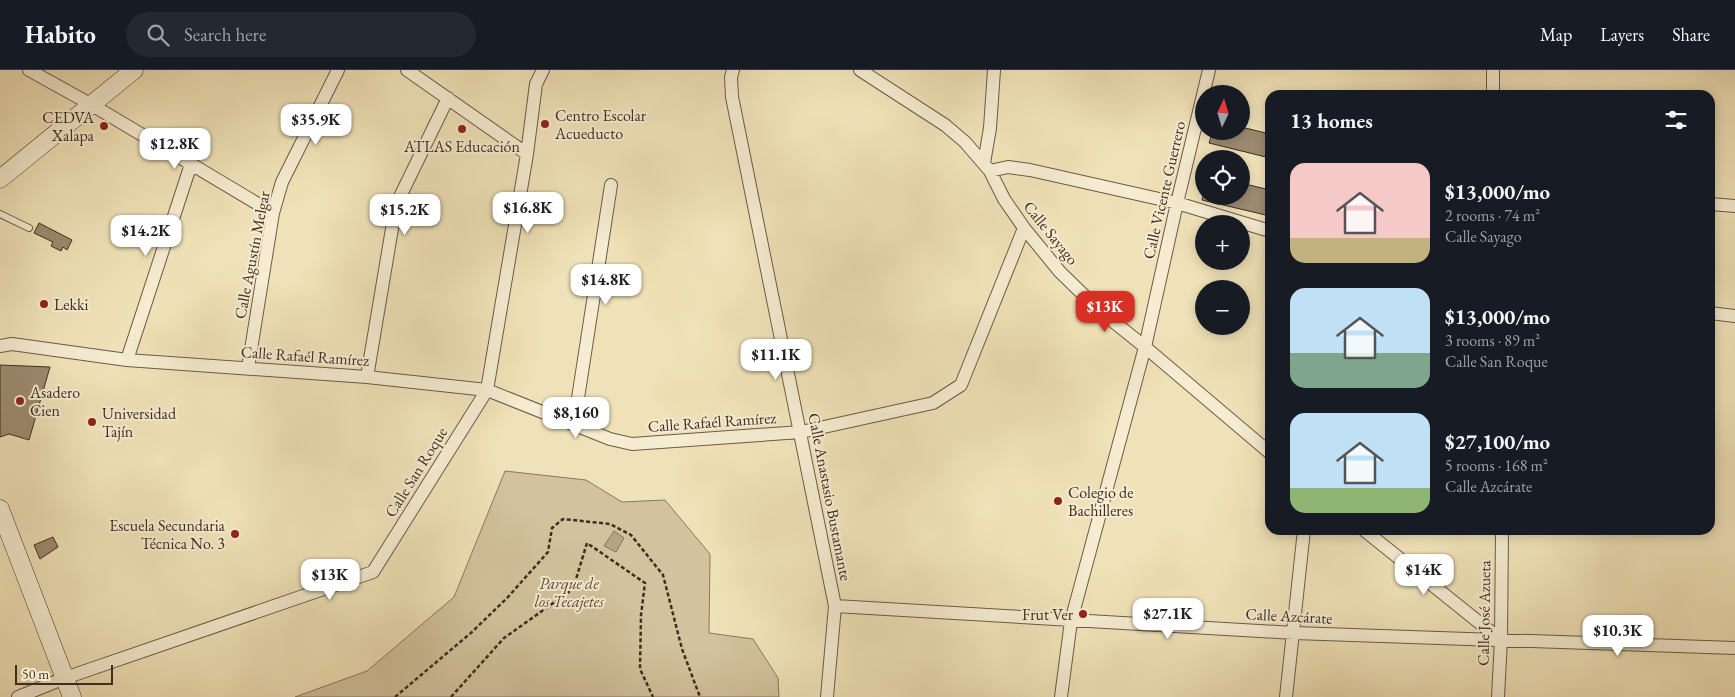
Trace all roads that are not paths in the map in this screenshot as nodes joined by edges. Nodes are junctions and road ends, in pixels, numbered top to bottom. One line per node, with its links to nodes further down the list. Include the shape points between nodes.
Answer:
1 (29, 70): 13 (street)
2 (134, 70): 13 (main road)
3 (338, 70): 22 (street, Calle Agustín Melgar, via 282,182)
4 (407, 70): 12 (street)
5 (543, 70): 14 (street, Calle San Roque, via 536,84)
6 (733, 70): 36 (street, Calle Anastasio Bustamante, via 732,97)
7 (860, 70): 16 (street, Calle Sayago, via 945,124)
8 (994, 70): 16 (street)
9 (1210, 70): 19 (street, Calle Vicente Guerrero)
10 (1493, 70): 11 (street)
11 (1493, 90)
12 (448, 98): 14 (street); 33 (street, via 396,205)
13 (92, 105): 15 (street); 17 (main road)
14 (527, 154): 34 (street, Calle San Roque)
15 (191, 164): 22 (street); 31 (street)
16 (987, 167): 19 (street, via 1030,170); 25 (street, Calle Sayago)
17 (1, 176)
18 (611, 185): 35 (street)
19 (1177, 203): 26 (street); 30 (street, Calle Vicente Guerrero)
20 (1715, 204): 21 (street)
21 (1735, 206)
22 (273, 213): 32 (street, Calle Agustín Melgar)
23 (0, 214): 24 (lane)
24 (29, 228)
25 (1024, 228): 30 (street, Calle Sayago, via 1060,272 1099,310); 36 (street, Calle Rafaél Ramírez, via 961,385 933,403)
26 (1265, 229)
27 (1715, 314): 28 (street)
28 (1735, 316)
29 (0, 346): 31 (street, Calle Rafaél Ramírez, via 12,344)
30 (1145, 347): 37 (street, Calle Sayago); 43 (street, Calle Vicente Guerrero)
31 (126, 360): 32 (street, Calle Rafaél Ramírez)
32 (248, 368): 33 (street, Calle Rafaél Ramírez)
33 (367, 376): 34 (street, Calle Rafaél Ramírez)
34 (487, 390): 35 (street, Calle Rafaél Ramírez); 47 (street, Calle San Roque, via 373,572)
35 (574, 424): 36 (street, Calle Rafaél Ramírez, via 632,444)
36 (801, 432): 42 (street, Calle Anastasio Bustamante)
37 (1265, 449)
38 (0, 509): 47 (main road)
39 (1304, 535): 44 (street)
40 (1370, 535): 45 (street)
41 (1502, 535): 45 (street, Calle José Azueta)
42 (836, 606): 43 (street, Calle Azcárate); 50 (street, Calle Anastasio Bustamante)
43 (1071, 621): 44 (street, Calle Azcárate); 51 (street, Calle Vicente Guerrero)
44 (1294, 633): 45 (street, Calle Azcárate); 52 (street)
45 (1501, 640): 46 (street); 53 (street, Calle José Azueta)
46 (1735, 648)
47 (64, 678): 48 (street, Calle San Roque); 49 (main road)
48 (18, 697)
49 (72, 697)
50 (827, 697)
51 (1061, 697)
52 (1286, 697)
53 (1498, 697)

